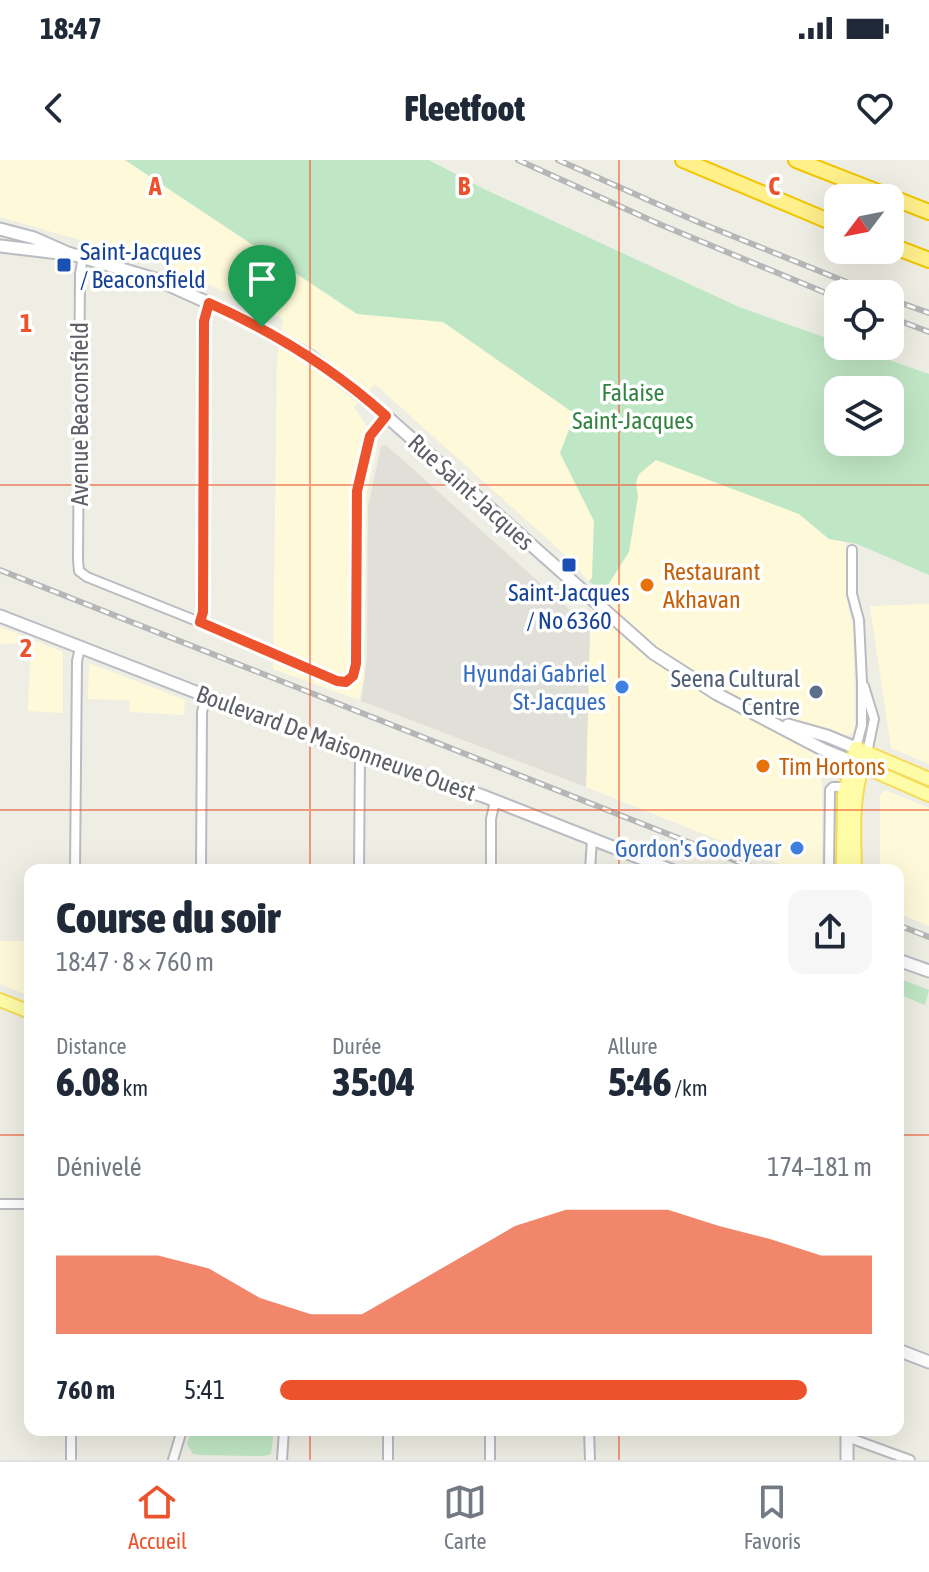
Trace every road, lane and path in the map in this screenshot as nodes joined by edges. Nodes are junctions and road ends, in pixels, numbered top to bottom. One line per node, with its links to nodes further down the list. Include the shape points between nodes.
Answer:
1 (683, 160): 4 (highway)
2 (796, 160): 3 (highway)
3 (929, 212)
4 (824, 219)
5 (0, 229): 8 (main road, Rue Saint-Jacques)
6 (0, 246): 8 (main road, Rue Saint-Jacques)
7 (904, 250): 10 (highway)
8 (68, 253): 9 (main road, Rue Saint-Jacques)
9 (83, 257): 11 (main road, Rue Saint-Jacques, via 155,279); 15 (street, Avenue Beaconsfield, via 79,571)
10 (929, 260)
11 (209, 303): 12 (main road, Rue Saint-Jacques, via 298,349); 15 (street, via 204,321)
12 (386, 416): 15 (street, via 370,436 357,491 356,660 350,680 337,681); 18 (main road, Rue Saint-Jacques, via 644,646 690,679)
13 (852, 550): 19 (street, via 862,682 874,719)
14 (0, 616): 16 (main road, Boulevard De Maisonneuve Ouest)
15 (200, 622)
16 (80, 648): 17 (main road, Boulevard De Maisonneuve Ouest); 27 (street)
17 (206, 697): 20 (main road, Boulevard De Maisonneuve Ouest); 28 (street)
18 (771, 721): 19 (main road, Rue Saint-Jacques); 21 (main road, Rue Saint-Jacques)
19 (861, 750): 21 (main road); 22 (main road, Rue Saint-Jacques)
20 (360, 756): 25 (main road, Boulevard De Maisonneuve Ouest); 29 (street)
21 (857, 764): 23 (main road); 24 (main road, Rue Saint-Jacques); 35 (main road)
22 (929, 779)
23 (845, 787): 33 (street, via 830,790); 34 (main road)
24 (929, 795)
25 (495, 801): 26 (main road, Boulevard De Maisonneuve Ouest); 30 (street)
26 (592, 839): 31 (street); 32 (main road, Boulevard De Maisonneuve Ouest)
27 (75, 864)
28 (201, 864)
29 (359, 864)
30 (491, 864)
31 (590, 864)
32 (656, 864)
33 (829, 864)
34 (843, 864)
35 (855, 864)
36 (904, 962): 37 (main road)
37 (929, 971)
38 (0, 1000): 39 (main road)
39 (24, 1010)
40 (0, 1204): 41 (street)
41 (24, 1204)
42 (904, 1352): 43 (main road)
43 (929, 1362)
44 (71, 1436): 52 (street)
45 (180, 1436): 53 (street)
46 (284, 1436): 54 (street)
47 (388, 1436): 55 (street)
48 (490, 1436): 56 (street)
49 (589, 1436): 57 (street)
50 (847, 1436): 58 (main road)
51 (854, 1436): 59 (street)
52 (71, 1460)
53 (173, 1460)
54 (282, 1460)
55 (388, 1460)
56 (490, 1460)
57 (590, 1460)
58 (847, 1460)
59 (910, 1460)

